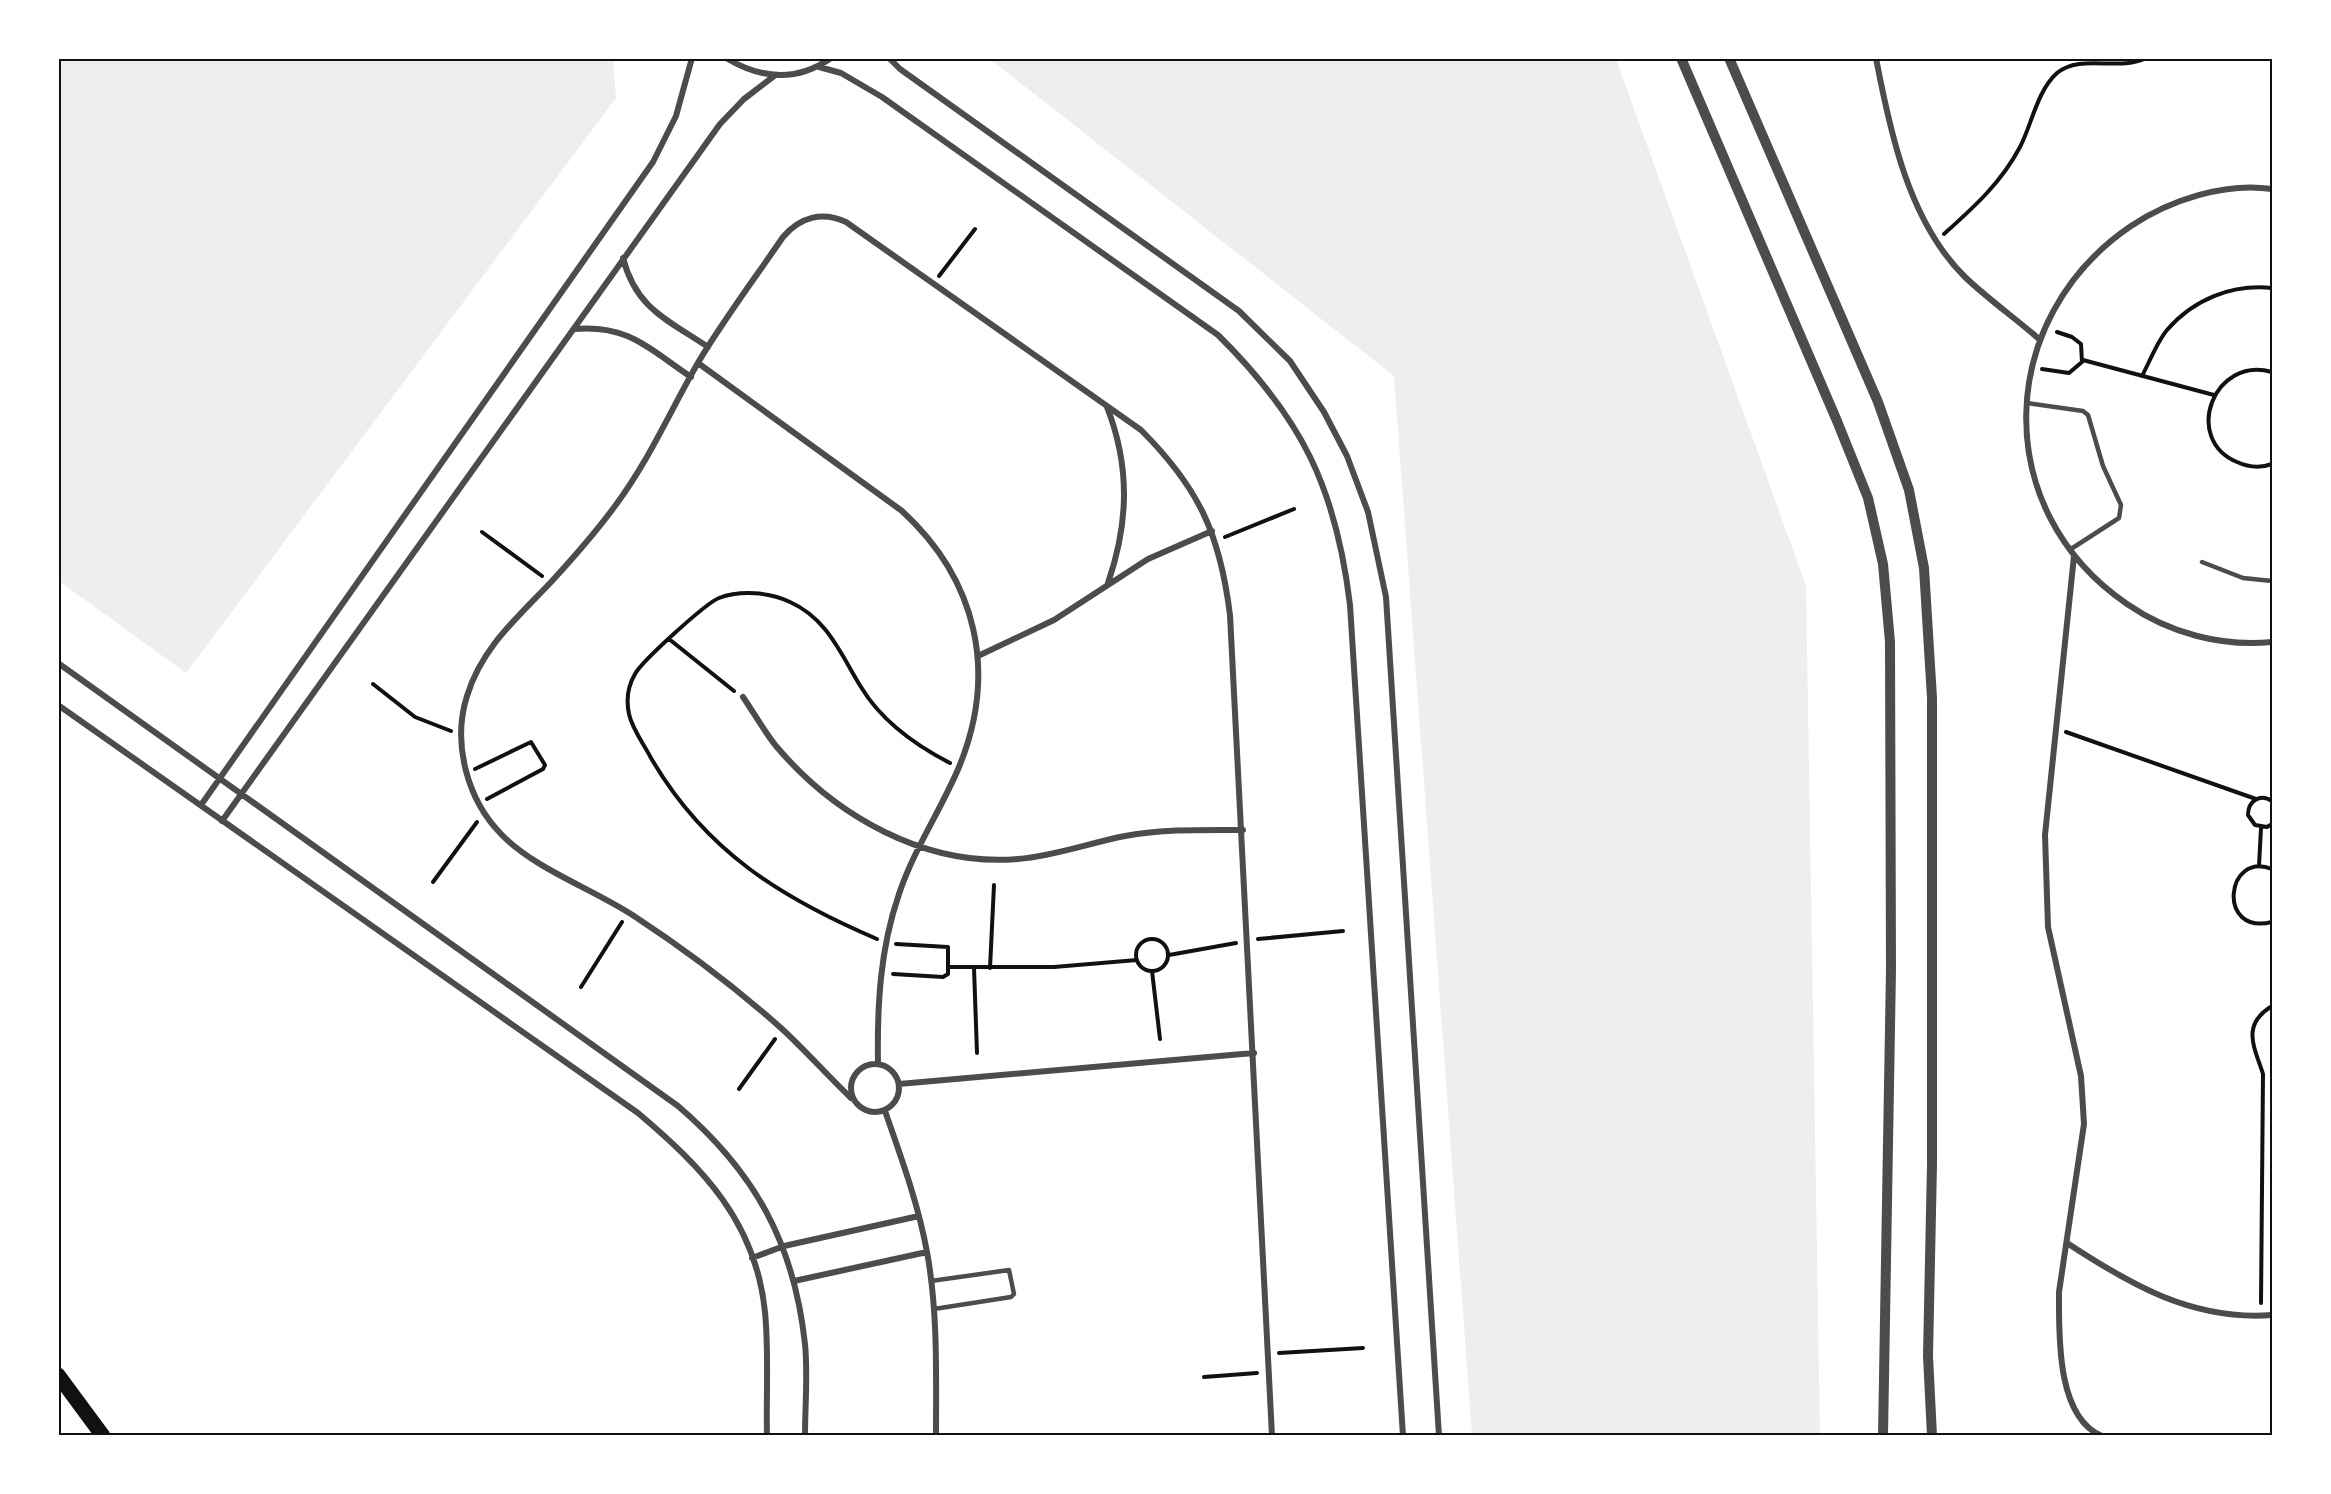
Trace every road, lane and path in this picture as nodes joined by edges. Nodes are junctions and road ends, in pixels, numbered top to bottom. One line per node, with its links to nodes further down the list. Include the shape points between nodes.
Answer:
1 (692, 58): 52 (street, via 676,116 652,162)
2 (726, 58): 12 (street, via 749,71)
3 (831, 58): 11 (street)
4 (889, 58): 112 (street, via 1239,311 1290,361 1347,456 1368,512 1386,597)
5 (1681, 58): 113 (street, via 1868,498 1883,564 1890,642 1892,969)
6 (1730, 58): 114 (street, via 1878,402 1909,490 1924,568 1932,698 1928,1356)
7 (1876, 58): 15 (street, via 1897,155 1914,199)
8 (2078, 58): 10 (path)
9 (2146, 58): 10 (path, via 2109,66)
10 (2074, 65): 15 (path, via 2057,73 2044,91 2021,145 1991,190)
11 (819, 67): 12 (street, via 797,75); 111 (street, via 841,73 882,97 1218,335 1286,412 1312,457 1344,555 1350,605)
12 (774, 76): 16 (street, via 720,124)
13 (2272, 189): 19 (street, via 2205,193 2151,213 2103,245 2065,288)
14 (975, 229): 17 (path)
15 (1937, 240): 21 (street, via 1964,276)
16 (623, 258): 20 (street); 22 (street, via 632,286 646,305)
17 (933, 285): 22 (street, via 846,222 827,216 807,219 783,237); 31 (street)
18 (2272, 288): 27 (path, via 2253,286 2220,293 2190,308 2166,331)
19 (2045, 328): 21 (street); 23 (path, via 2077,340 2084,350)
20 (574, 329): 28 (street, via 611,329 629,335); 53 (street)
21 (2039, 339): 25 (street)
22 (708, 347): 24 (street)
23 (2083, 360): 25 (path, via 2069,373); 27 (path)
24 (698, 363): 28 (street); 44 (street, via 920,527 960,586)
25 (2032, 368): 30 (street)
26 (2272, 372): 29 (path, via 2258,370 2235,375)
27 (2142, 376): 29 (path)
28 (691, 377): 40 (street, via 632,482)
29 (2214, 394): 32 (path, via 2208,423 2216,445 2233,461 2244,465)
30 (2027, 403): 37 (street, via 2032,470 2046,512); 37 (lane, via 2088,415 2103,466 2121,505 2119,518)
31 (1107, 406): 34 (street, via 1141,430 1170,459 1194,493); 41 (street, via 1122,456 1125,498 1122,533)
32 (2272, 464)
33 (1294, 509): 36 (path)
34 (1212, 531): 36 (street); 41 (street, via 1168,548)
35 (482, 532): 40 (path)
36 (1215, 541): 62 (street, via 1225,573 1230,615)
37 (2072, 553): 43 (street, via 2105,589 2148,619 2198,637 2250,644); 49 (street)
38 (2202, 562): 39 (lane, via 2243,578)
39 (2272, 580)
40 (551, 582): 50 (street, via 499,636 479,665 466,698)
41 (1108, 582): 44 (street, via 1046,625)
42 (669, 639): 47 (path)
43 (2272, 642)
44 (978, 656): 63 (street, via 978,692 970,736)
45 (58, 663): 52 (street)
46 (373, 684): 50 (path, via 425,723)
47 (743, 697): 63 (street, via 776,746 816,788 864,822)
48 (58, 705): 57 (street)
49 (2054, 728): 54 (path); 92 (street, via 2045,835 2048,927 2082,1076 2084,1124)
50 (462, 732): 51 (street)
51 (467, 773): 56 (street); 56 (path, via 531,742 545,765)
52 (220, 779): 53 (street); 57 (street)
53 (241, 794): 59 (street); 93 (street, via 678,1106 738,1166 765,1206)
54 (2256, 799): 55 (path); 61 (path, via 2248,815)
55 (2272, 801)
56 (478, 803): 58 (street)
57 (201, 806): 59 (street)
58 (484, 813): 66 (path); 68 (street, via 526,856)
59 (222, 821): 95 (street, via 638,1113 684,1151 714,1185 738,1224)
60 (2272, 824): 61 (path)
61 (2260, 828): 64 (path)
62 (1243, 830): 63 (street, via 1156,831 1017,860 990,860); 71 (street)
63 (918, 847): 72 (street)
64 (2259, 866): 65 (path); 69 (path, via 2237,880 2233,898 2247,920)
65 (2272, 869)
66 (434, 882)
67 (994, 885): 77 (path)
68 (628, 913): 80 (path); 82 (street, via 691,955)
69 (2272, 922)
70 (1343, 931): 71 (path)
71 (1248, 940): 73 (path); 85 (street)
72 (885, 943): 75 (path, via 948,947); 79 (street)
73 (1169, 955): 74 (path, via 1161,941 1150,939 1137,949); 78 (path, via 1165,966)
74 (1137, 960): 77 (path); 78 (path, via 1144,969)
75 (948, 967): 76 (path); 79 (path, via 945,977)
76 (974, 968): 77 (path); 84 (path)
77 (990, 968)
78 (1152, 971): 83 (path)
79 (880, 973): 86 (street)
80 (581, 987)
81 (2272, 1006): 100 (path, via 2262,1012 2252,1030 2263,1074)
82 (782, 1029): 88 (path); 89 (street)
83 (1160, 1039)
84 (977, 1053)
85 (1254, 1053): 87 (street); 102 (street)
86 (878, 1064): 87 (street, via 892,1070); 89 (street, via 869,1064 855,1074)
87 (899, 1084): 90 (street, via 897,1100)
88 (739, 1089)
89 (850, 1098): 90 (street, via 869,1112)
90 (885, 1111): 91 (street)
91 (919, 1216): 93 (street); 94 (street)
92 (2067, 1243): 100 (street, via 2154,1295 2203,1310); 115 (street, via 2059,1318 2068,1399 2078,1418)
93 (784, 1246): 95 (street); 96 (street)
94 (927, 1252): 96 (street); 97 (street)
95 (752, 1258): 107 (street, via 765,1311)
96 (794, 1281): 108 (street, via 805,1346)
97 (931, 1281): 98 (street); 98 (lane, via 1009,1270 1014,1294)
98 (934, 1309): 109 (street)
99 (2272, 1315): 100 (street)
100 (2261, 1316)
101 (1363, 1348): 102 (path)
102 (1269, 1354): 103 (street)
103 (1270, 1372): 105 (path); 110 (street)
104 (58, 1375): 106 (main road)
105 (1204, 1377)
106 (103, 1436)
107 (767, 1436)
108 (805, 1436)
109 (936, 1436)
110 (1272, 1436)
111 (1403, 1436)
112 (1439, 1436)
113 (1883, 1436)
114 (1932, 1436)
115 (2102, 1436)

